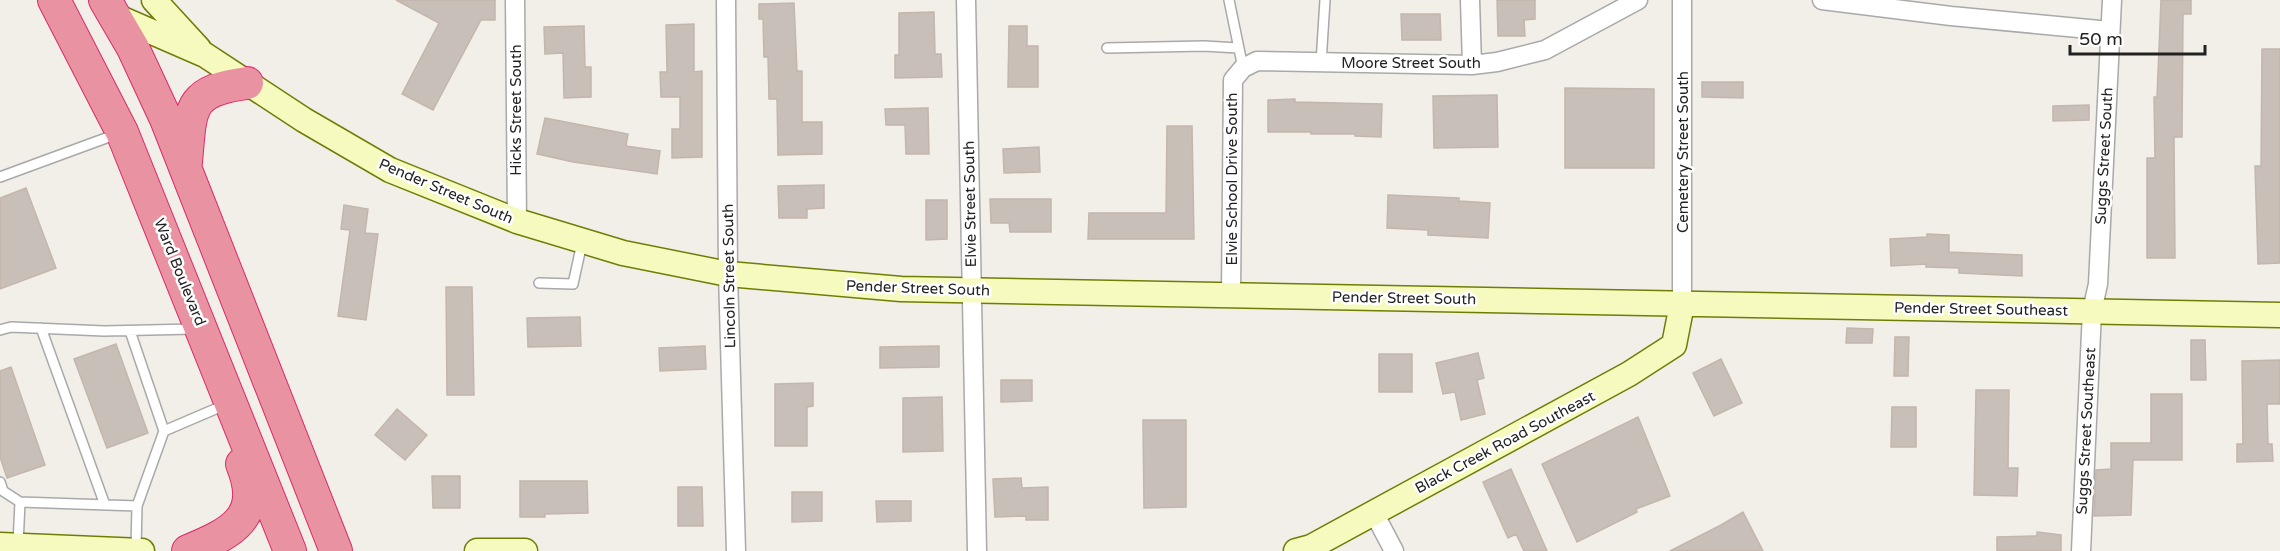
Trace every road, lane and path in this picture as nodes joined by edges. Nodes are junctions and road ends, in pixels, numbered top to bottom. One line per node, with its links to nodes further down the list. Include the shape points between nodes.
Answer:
1 (54, 0): 23 (highway, Ward Boulevard)
2 (83, 0): 14 (highway)
3 (154, 0): 18 (street, Pender Street South)
4 (515, 0): 27 (street, Hicks Street South)
5 (726, 0): 29 (street, Lincoln Street South)
6 (966, 0): 31 (street, Elvie Street South)
7 (1229, 0): 17 (lane)
8 (1325, 0): 19 (lane)
9 (1470, 0): 20 (street)
10 (1638, 0): 20 (street, Moore Street South, via 1545,50 1517,59)
11 (1682, 0): 33 (street, Cemetery Street South)
12 (1822, 0): 15 (street)
13 (2112, 0): 15 (street, Suggs Street South)
14 (109, 8): 18 (street, Pender Street South); 24 (highway, via 162,109)
15 (2110, 31): 34 (street, Suggs Street South, via 2098,284)
16 (1107, 48): 17 (lane)
17 (1238, 48): 21 (lane)
18 (205, 55): 22 (street, Pender Street South)
19 (1321, 63): 20 (street, Moore Street South); 21 (street, Moore Street South, via 1257,62)
20 (1472, 65)
21 (1243, 68): 32 (street, Elvie School Drive South, via 1233,80)
22 (247, 83): 24 (highway, via 218,87 205,93 195,105); 27 (street, Pender Street South, via 390,170)
23 (122, 132): 25 (lane); 26 (highway, Ward Boulevard)
24 (186, 169): 53 (highway)
25 (0, 177)
26 (141, 180): 37 (highway, Ward Boulevard); 52 (highway, via 208,292)
27 (517, 221): 28 (street, Pender Street South)
28 (583, 241): 29 (street, Pender Street South); 30 (lane, via 573,284)
29 (728, 274): 31 (street, Pender Street South, via 846,286); 56 (street, Lincoln Street South)
30 (539, 284)
31 (972, 290): 32 (street, Pender Street South); 57 (street, Elvie Street South)
32 (1231, 294): 33 (street, Pender Street South)
33 (1682, 304): 34 (street, Pender Street Southeast); 46 (street, Black Creek Road Southeast, via 1674,345 1551,418)
34 (2092, 311): 35 (street, Pender Street Southeast); 60 (street, Suggs Street Southeast)
35 (2280, 315)
36 (41, 328): 38 (lane); 39 (lane); 44 (lane)
37 (203, 329): 39 (lane); 40 (highway, Ward Boulevard)
38 (0, 330)
39 (130, 330): 41 (lane)
40 (234, 408): 41 (lane); 50 (highway, via 233,442 249,481 247,510 228,533); 51 (highway, Ward Boulevard)
41 (164, 431): 45 (lane)
42 (0, 482): 43 (lane, via 3,491)
43 (20, 502): 44 (lane); 47 (lane)
44 (105, 505): 45 (lane)
45 (137, 506): 48 (lane)
46 (1374, 513): 58 (street, Black Creek Road Southeast); 59 (street)
47 (9, 546): 48 (street)
48 (136, 551): 49 (street)
49 (142, 551)
50 (188, 551)
51 (290, 551)
52 (315, 551)
53 (336, 551)
54 (477, 551): 55 (street)
55 (525, 551)
56 (736, 551)
57 (977, 551)
58 (1296, 551)
59 (1394, 551)
60 (2081, 551)

